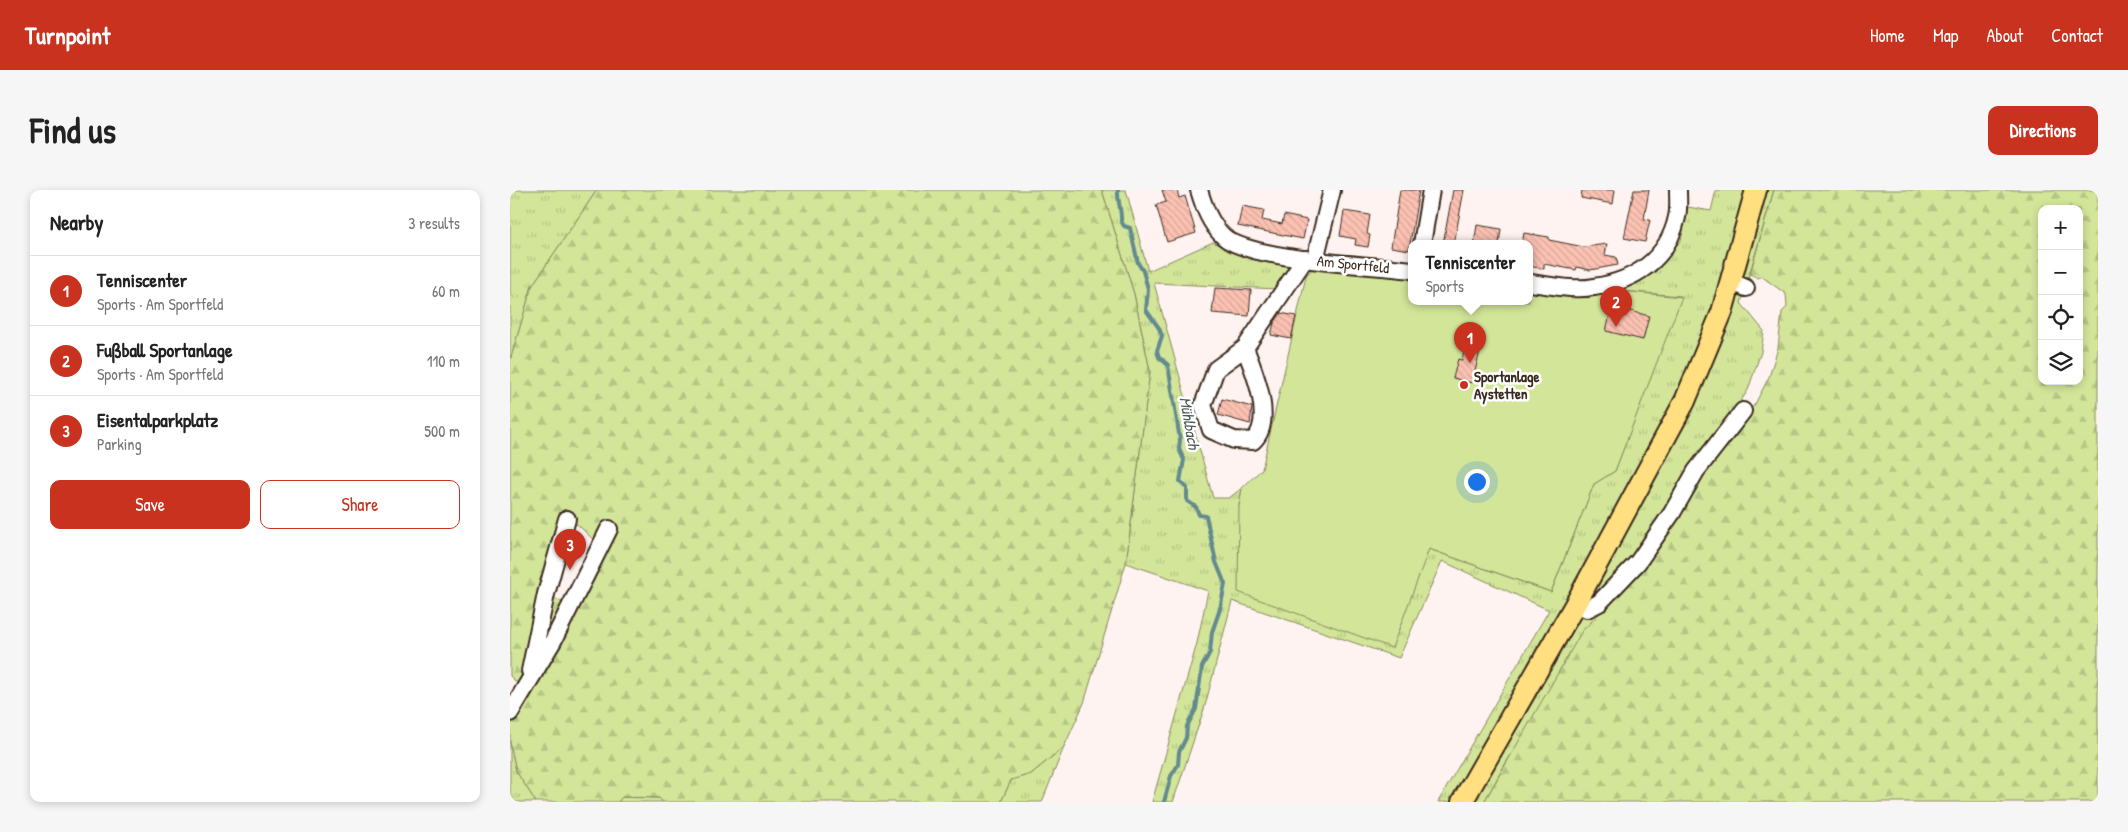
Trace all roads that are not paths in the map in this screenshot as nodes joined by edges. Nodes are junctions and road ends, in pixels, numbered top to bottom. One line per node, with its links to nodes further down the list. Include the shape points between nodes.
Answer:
1 (1199, 190): 7 (street, Am Sportfeld, via 1205,210 1225,238 1260,252)
2 (1332, 190): 7 (street)
3 (1431, 190): 6 (street)
4 (1678, 190): 9 (street, via 1678,216 1670,240 1650,265 1626,279 1593,288)
5 (1756, 190): 14 (main road, via 1739,285 1685,401)
6 (1423, 240)
7 (1305, 259): 8 (street, Am Sportfeld); 10 (street)
8 (1408, 270)
9 (1533, 283)
10 (1245, 348): 10 (street, via 1216,369 1203,405 1211,430 1234,440 1253,441 1260,435 1263,420 1258,382)
11 (1743, 411): 14 (street, via 1696,472 1638,562 1599,603 1587,609)
12 (567, 519): 15 (street, via 546,594)
13 (609, 528): 15 (street, via 553,641)
14 (1576, 603): 17 (main road)
15 (528, 681): 16 (street)
16 (510, 713)
17 (1462, 802)

